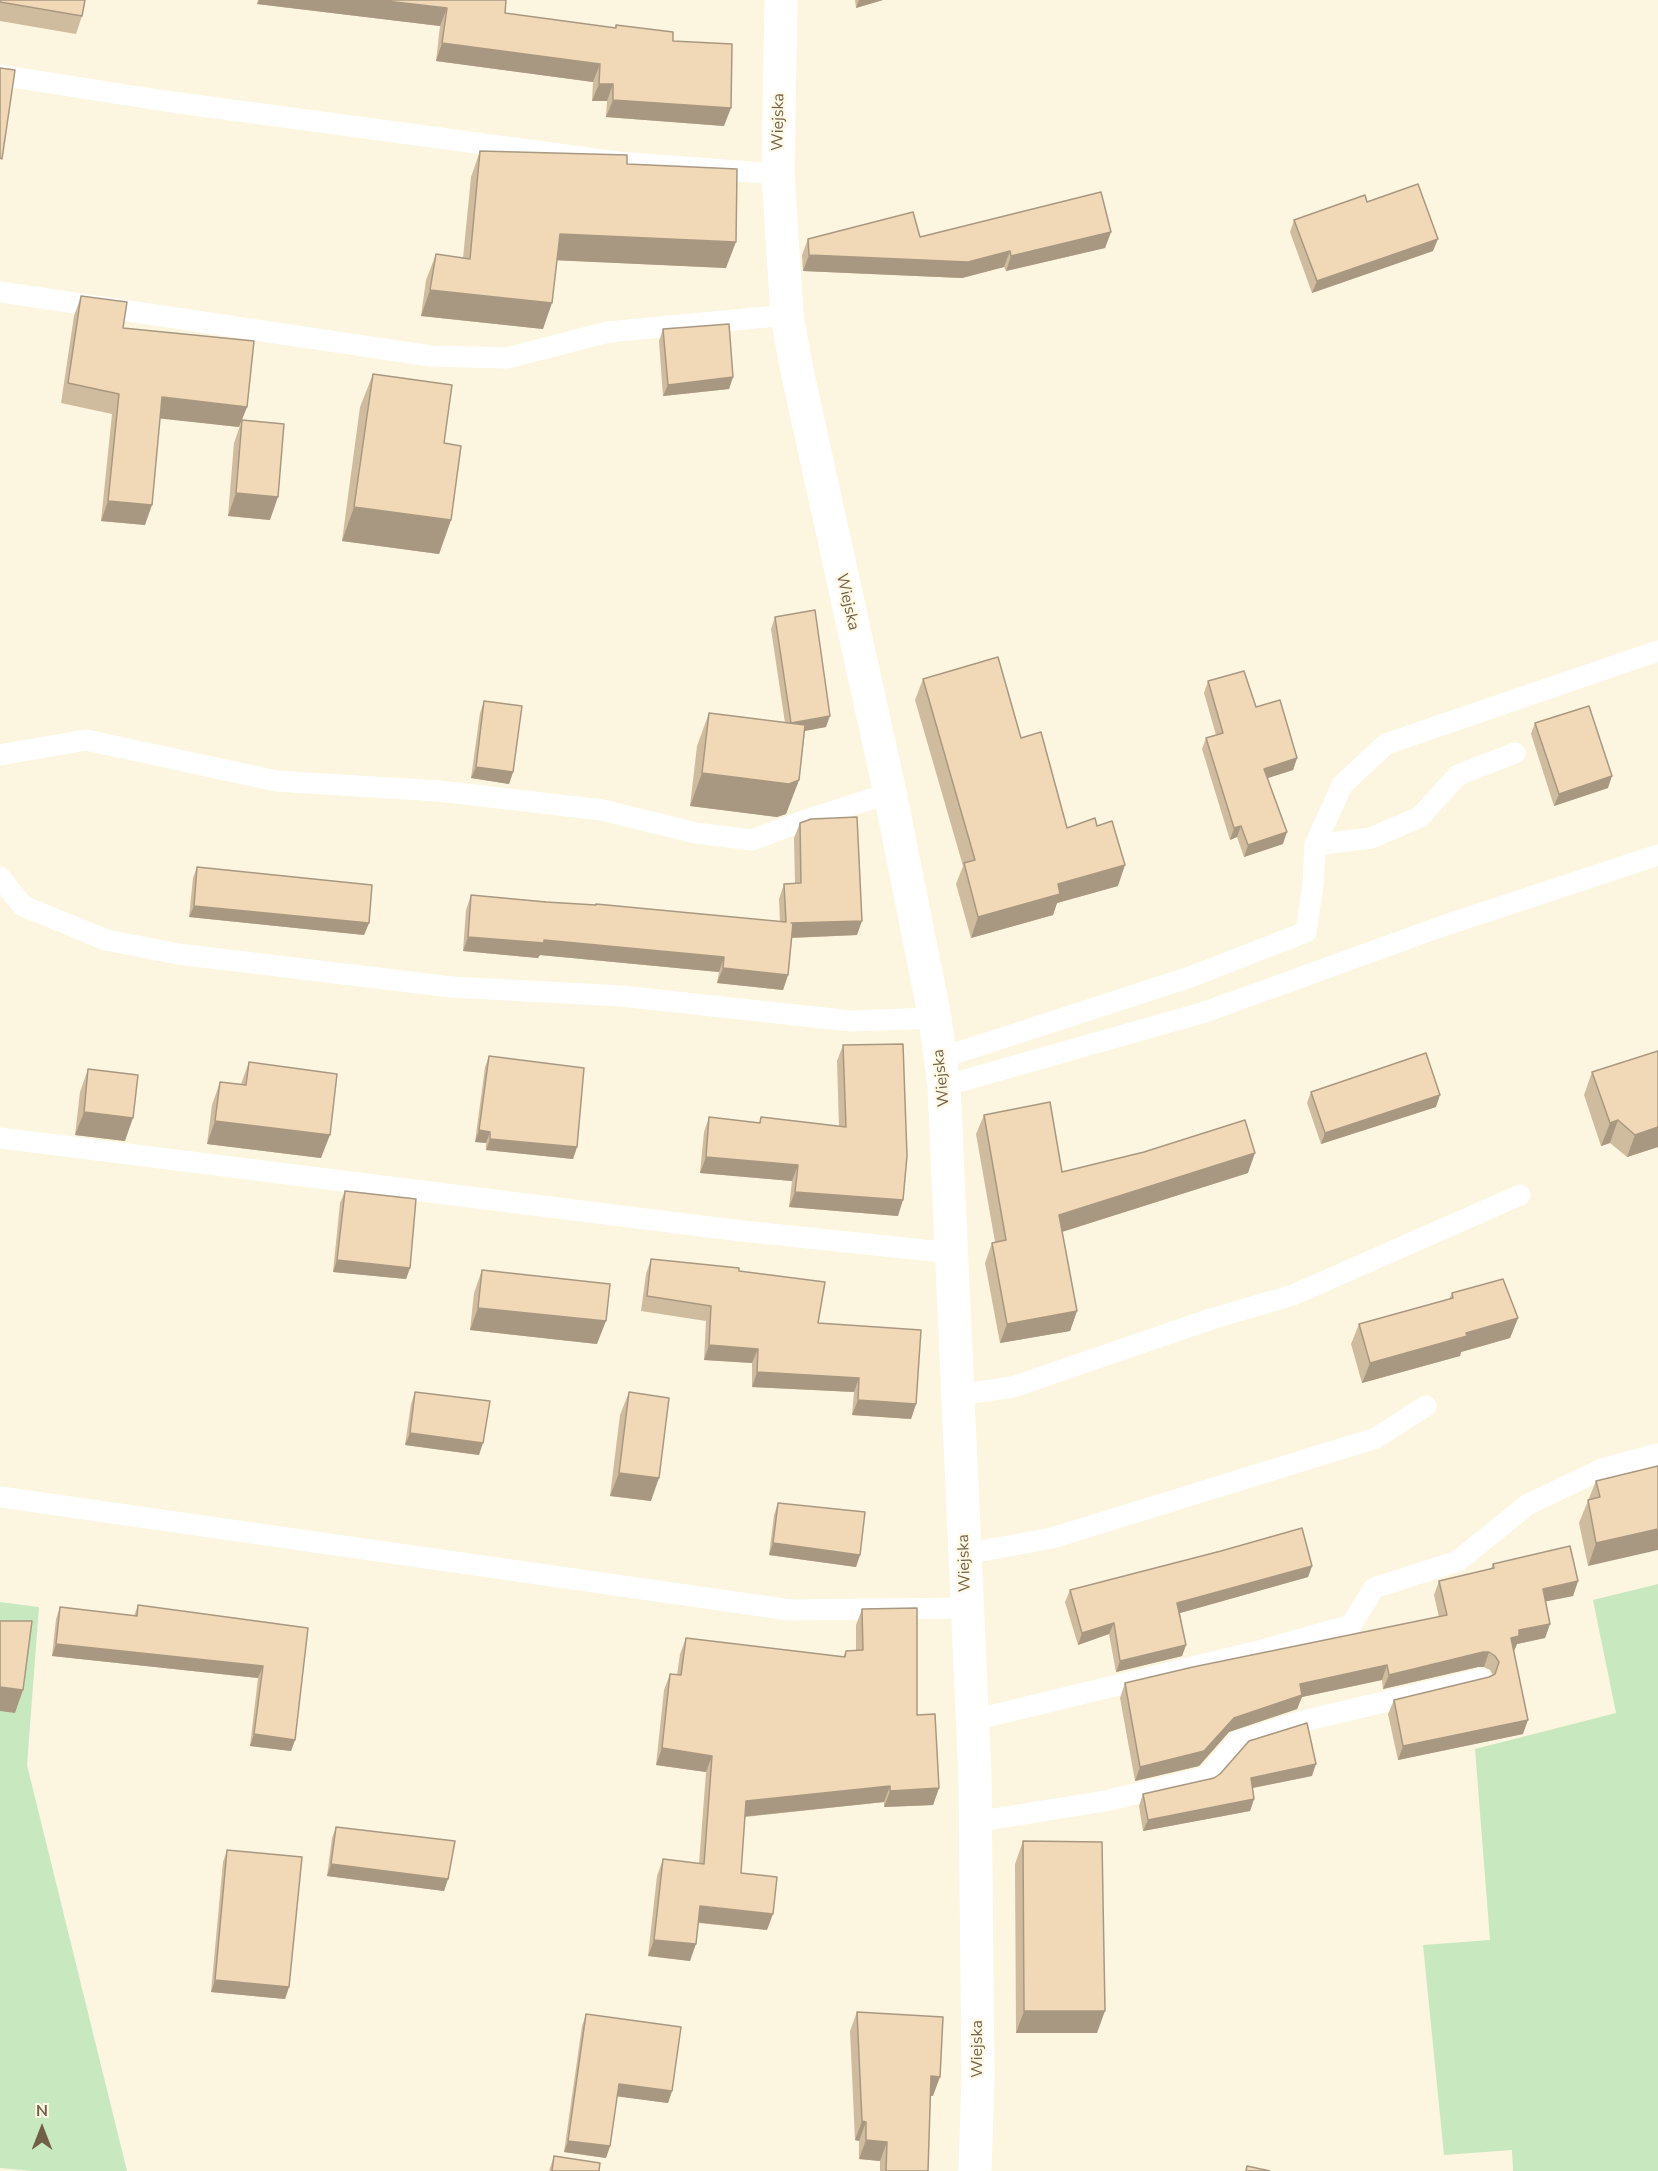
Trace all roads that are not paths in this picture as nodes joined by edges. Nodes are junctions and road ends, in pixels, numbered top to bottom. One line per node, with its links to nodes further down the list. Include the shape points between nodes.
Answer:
1 (780, 0): 3 (street, Wiejska)
2 (0, 75): 3 (lane, via 618,162)
3 (778, 174): 5 (street, Wiejska)
4 (0, 292): 5 (lane, via 431,356 485,358 507,358 608,332)
5 (787, 315): 9 (street, Wiejska)
6 (1658, 651): 10 (lane, via 1386,744 1342,785)
7 (1515, 753): 10 (lane, via 1458,775 1420,817 1371,838)
8 (0, 755): 9 (lane, via 86,740 276,781 439,791 602,810 696,832 752,840)
9 (890, 793): 13 (street, Wiejska)
10 (1314, 845): 14 (lane, via 1306,932)
11 (1658, 855): 14 (lane, via 1440,927 1205,1012)
12 (0, 877): 13 (lane, via 23,906 106,940 178,954 452,987 621,996 851,1021)
13 (935, 1018): 14 (street, Wiejska)
14 (943, 1072): 17 (street, Wiejska)
15 (0, 1138): 17 (lane, via 733,1230)
16 (1520, 1195): 18 (lane, via 1293,1294 1013,1387)
17 (952, 1253): 18 (street, Wiejska)
18 (958, 1395): 22 (street, Wiejska)
19 (1426, 1406): 22 (lane, via 1376,1438 1052,1538)
20 (1658, 1454): 25 (lane, via 1602,1469 1527,1505 1458,1561 1374,1588 1351,1625)
21 (0, 1497): 23 (lane, via 790,1610)
22 (965, 1554): 23 (street, Wiejska)
23 (967, 1608): 25 (street, Wiejska)
24 (1481, 1679): 26 (lane, via 1299,1722 1238,1741 1206,1777 1105,1801)
25 (973, 1720): 26 (street, Wiejska)
26 (975, 1822): 27 (street, Wiejska)
27 (975, 2171)

